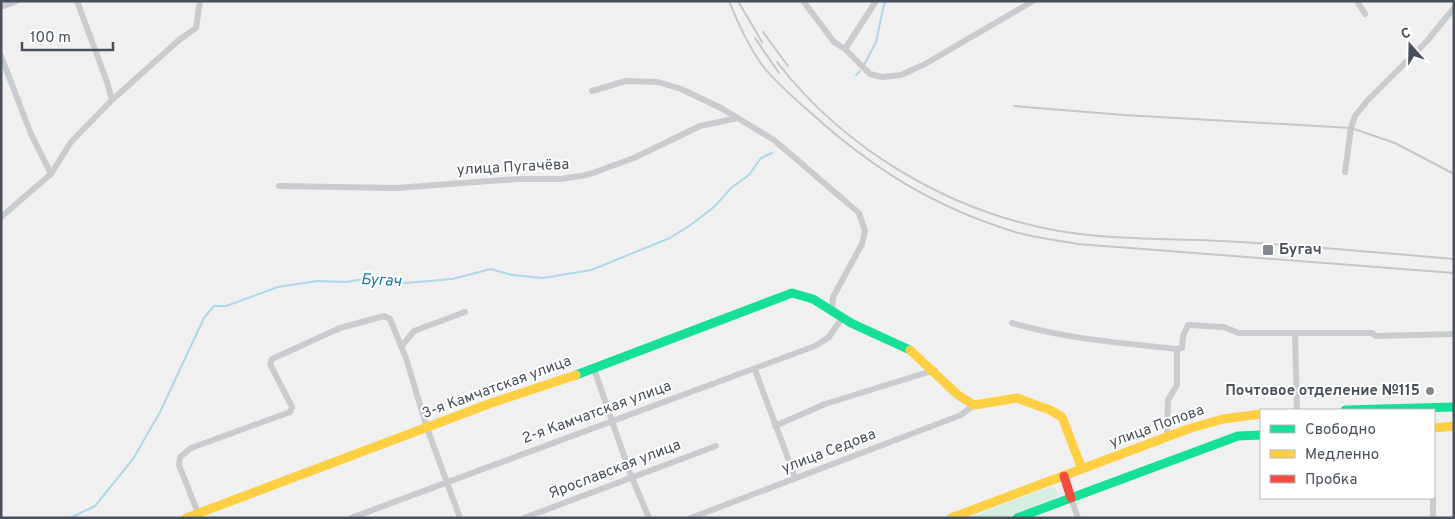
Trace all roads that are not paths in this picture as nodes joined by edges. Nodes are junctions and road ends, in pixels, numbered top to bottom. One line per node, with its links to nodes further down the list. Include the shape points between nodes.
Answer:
1 (17, 1): 8 (street)
2 (77, 1): 14 (street)
3 (200, 1): 14 (street, via 196,28)
4 (803, 1): 11 (street, via 827,36)
5 (876, 1): 11 (street)
6 (1033, 1): 11 (street, via 901,75 882,77 870,74)
7 (1357, 1): 10 (street)
8 (1, 7)
9 (1454, 8): 16 (street, via 1355,116)
10 (1365, 14)
11 (845, 49)
12 (1, 56): 17 (street, via 31,134)
13 (592, 91): 15 (street, via 626,81 658,82 680,89)
14 (112, 100): 17 (street, via 70,142)
15 (738, 118): 18 (street, улица Пугачёва, via 700,126 634,158 587,175 560,180 516,179 396,188); 20 (street, via 786,149 859,213 865,230 862,244 833,297)
16 (1345, 172)
17 (51, 174): 19 (street)
18 (279, 186)
19 (1, 217)
20 (832, 311): 22 (street); 28 (street, 3-я Камчатская улица, via 818,300 792,293)
21 (465, 312): 26 (street, via 414,331)
22 (842, 318): 29 (street, 2-я Камчатская улица, via 824,341); 30 (street, via 890,339 915,353)
23 (1012, 324): 27 (street, via 1048,334)
24 (1295, 334): 25 (street); 27 (street, via 1238,333 1224,326 1188,325 1182,348); 33 (street)
25 (1454, 334)
26 (401, 347): 39 (street); 51 (street, via 390,319 384,316 340,328 272,359 270,364 292,407 290,412 184,453 179,465)
27 (1177, 349): 42 (street, via 1177,385 1168,400)
28 (594, 368): 36 (street); 39 (street, 3-я Камчатская улица)
29 (755, 370): 36 (street, 2-я Камчатская улица); 37 (street)
30 (935, 370): 31 (street, via 955,393); 37 (street, via 825,404)
31 (974, 405): 44 (street, via 1017,398 1050,410 1062,418); 47 (street, улица Седова, via 961,415)
32 (1454, 407): 34 (street)
33 (1297, 409)
34 (1381, 409)
35 (1260, 414): 42 (street, улица Попова, via 1223,419)
36 (610, 420): 46 (street); 48 (street, 2-я Камчатская улица)
37 (775, 426): 47 (street)
38 (1454, 426): 40 (street)
39 (426, 428): 48 (street); 51 (street, 3-я Камчатская улица)
40 (1435, 428)
41 (1260, 434): 49 (street, via 1238,436)
42 (1167, 437): 44 (street, улица Попова)
43 (716, 446): 46 (street, Ярославская улица)
44 (1082, 469): 45 (street, улица Попова)
45 (1064, 476): 49 (street); 58 (street, улица Попова)
46 (633, 477): 55 (street, Ярославская улица); 56 (street)
47 (795, 477): 57 (street, улица Седова)
48 (447, 483): 53 (street, 2-я Камчатская улица); 54 (street)
49 (1072, 498): 59 (street); 60 (street)
50 (1433, 499): 61 (street)
51 (199, 515): 52 (street, 3-я Камчатская улица)
52 (186, 518)
53 (351, 518)
54 (460, 518)
55 (524, 518)
56 (649, 518)
57 (691, 518)
58 (951, 518)
59 (1016, 518)
60 (1078, 518)
61 (1433, 518)

